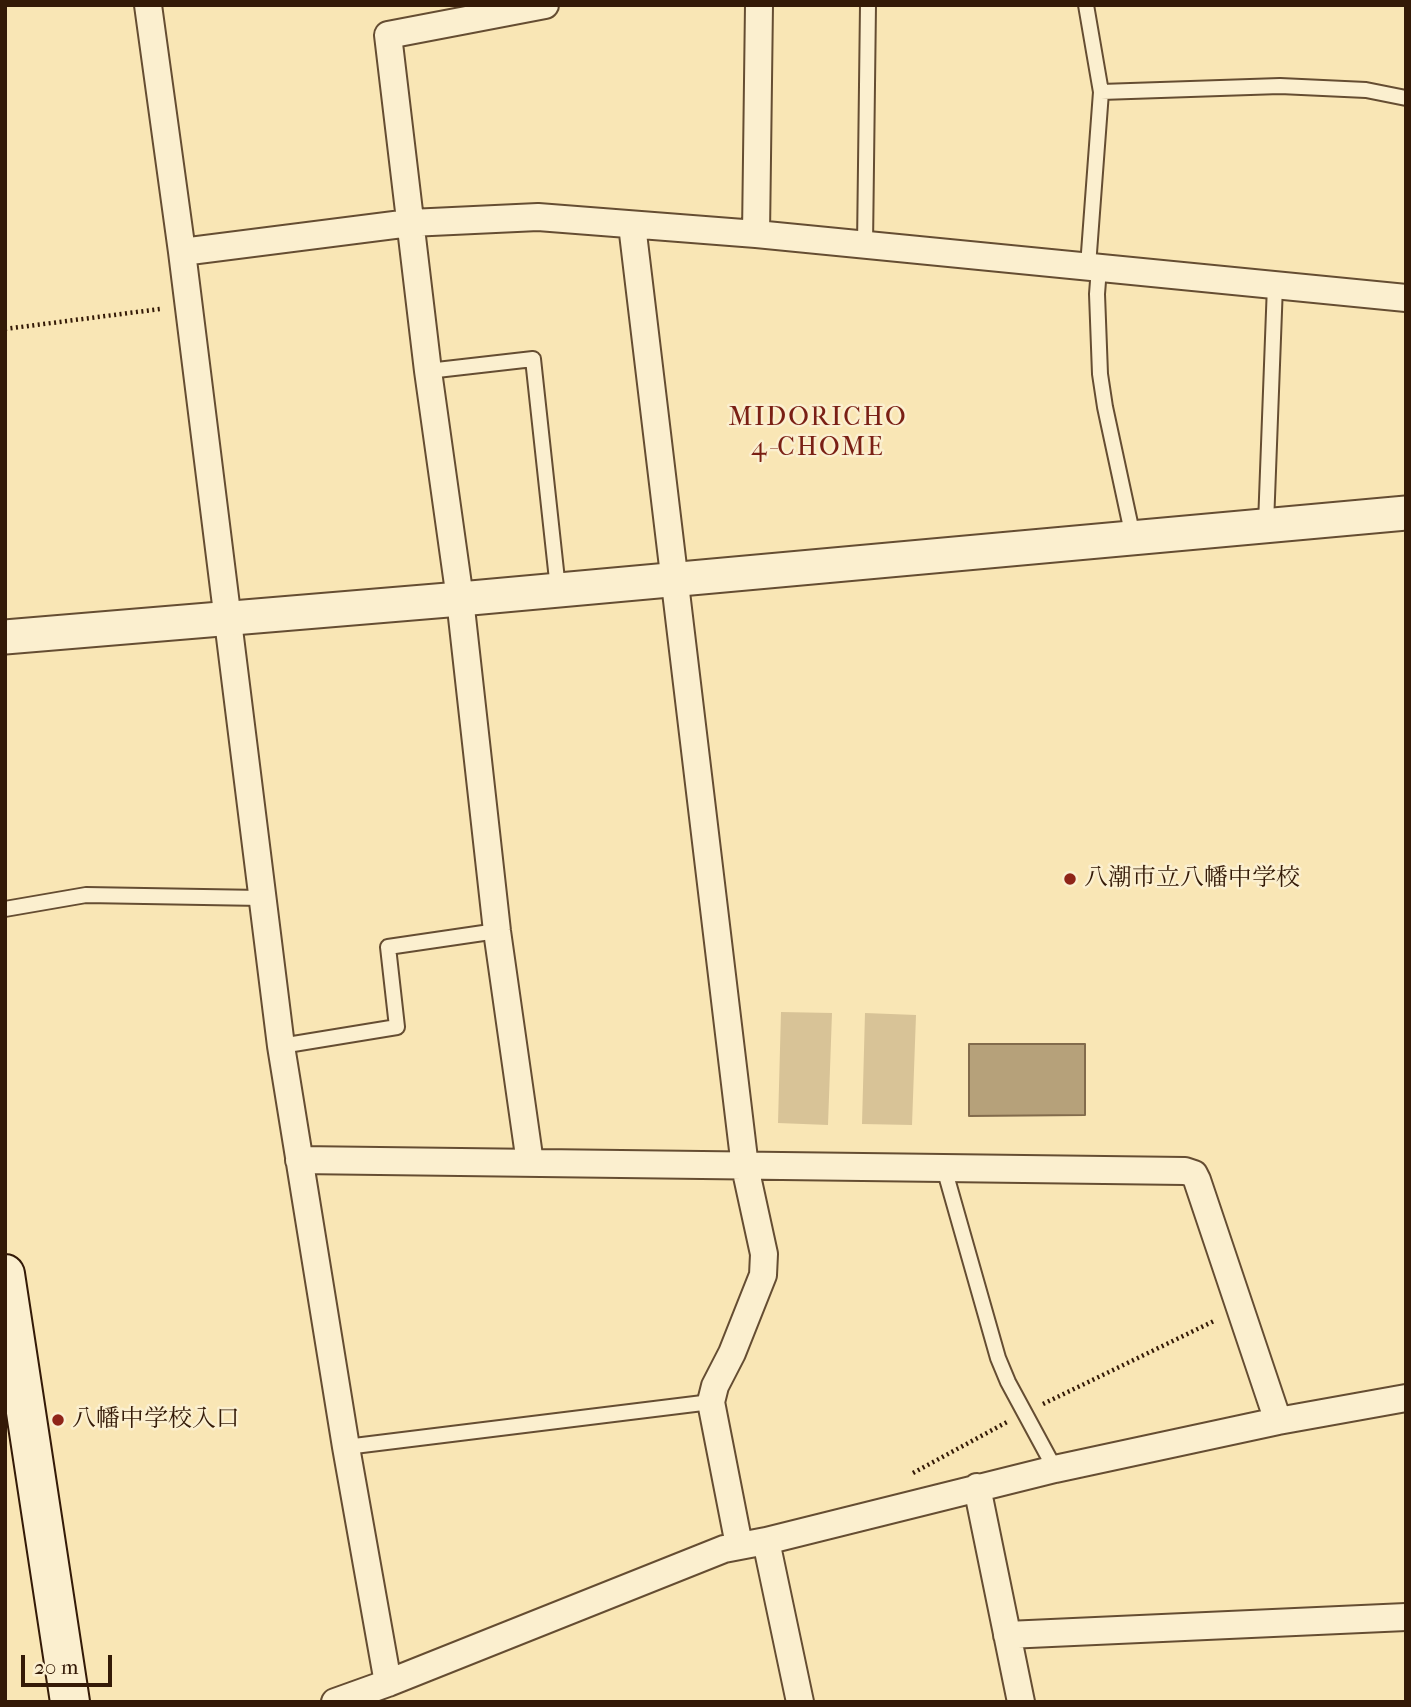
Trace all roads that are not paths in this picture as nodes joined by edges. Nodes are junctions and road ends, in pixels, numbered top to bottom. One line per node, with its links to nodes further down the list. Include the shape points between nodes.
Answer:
1 (148, 5): 13 (street)
2 (545, 5): 6 (street)
3 (759, 5): 11 (street)
4 (868, 5): 12 (lane)
5 (1086, 5): 7 (lane)
6 (460, 13): 9 (street, via 388,36)
7 (1101, 92): 8 (lane, via 1280,86 1366,90); 14 (lane)
8 (1406, 98)
9 (410, 223): 10 (street, via 538,217); 13 (street); 17 (street)
10 (632, 225): 11 (street); 21 (street)
11 (756, 234): 12 (street)
12 (865, 246): 14 (street)
13 (182, 252): 24 (street)
14 (1093, 267): 15 (street); 20 (lane, via 1105,407)
15 (1275, 285): 16 (street); 19 (lane)
16 (1406, 298)
17 (428, 371): 22 (lane, via 533,359); 23 (street)
18 (1406, 513): 19 (street)
19 (1265, 524): 20 (street)
20 (1133, 537): 21 (street)
21 (675, 579): 22 (street); 32 (street)
22 (558, 589): 23 (street)
23 (460, 599): 24 (street); 28 (street)
24 (228, 617): 25 (street); 26 (street)
25 (5, 637)
26 (262, 898): 27 (lane, via 86,895); 29 (street)
27 (5, 909)
28 (497, 931): 29 (lane, via 388,947 397,1027); 31 (street)
29 (281, 1046): 30 (street)
30 (299, 1160): 31 (street); 38 (street)
31 (530, 1163): 32 (street)
32 (745, 1167): 33 (street); 36 (street, via 764,1254 763,1275)
33 (944, 1168): 37 (street, via 1194,1174); 39 (lane, via 998,1358)
34 (5, 1274): 46 (main road)
35 (1406, 1398): 37 (street)
36 (711, 1402): 38 (lane); 42 (street)
37 (1278, 1421): 39 (street)
38 (346, 1447): 45 (street)
39 (1055, 1468): 40 (street)
40 (977, 1487): 41 (street); 44 (street)
41 (766, 1541): 42 (street); 48 (street)
42 (739, 1545): 45 (street)
43 (1406, 1616): 44 (street)
44 (1007, 1635): 49 (street)
45 (388, 1683): 47 (street)
46 (70, 1702)
47 (335, 1702)
48 (800, 1702)
49 (1021, 1702)

